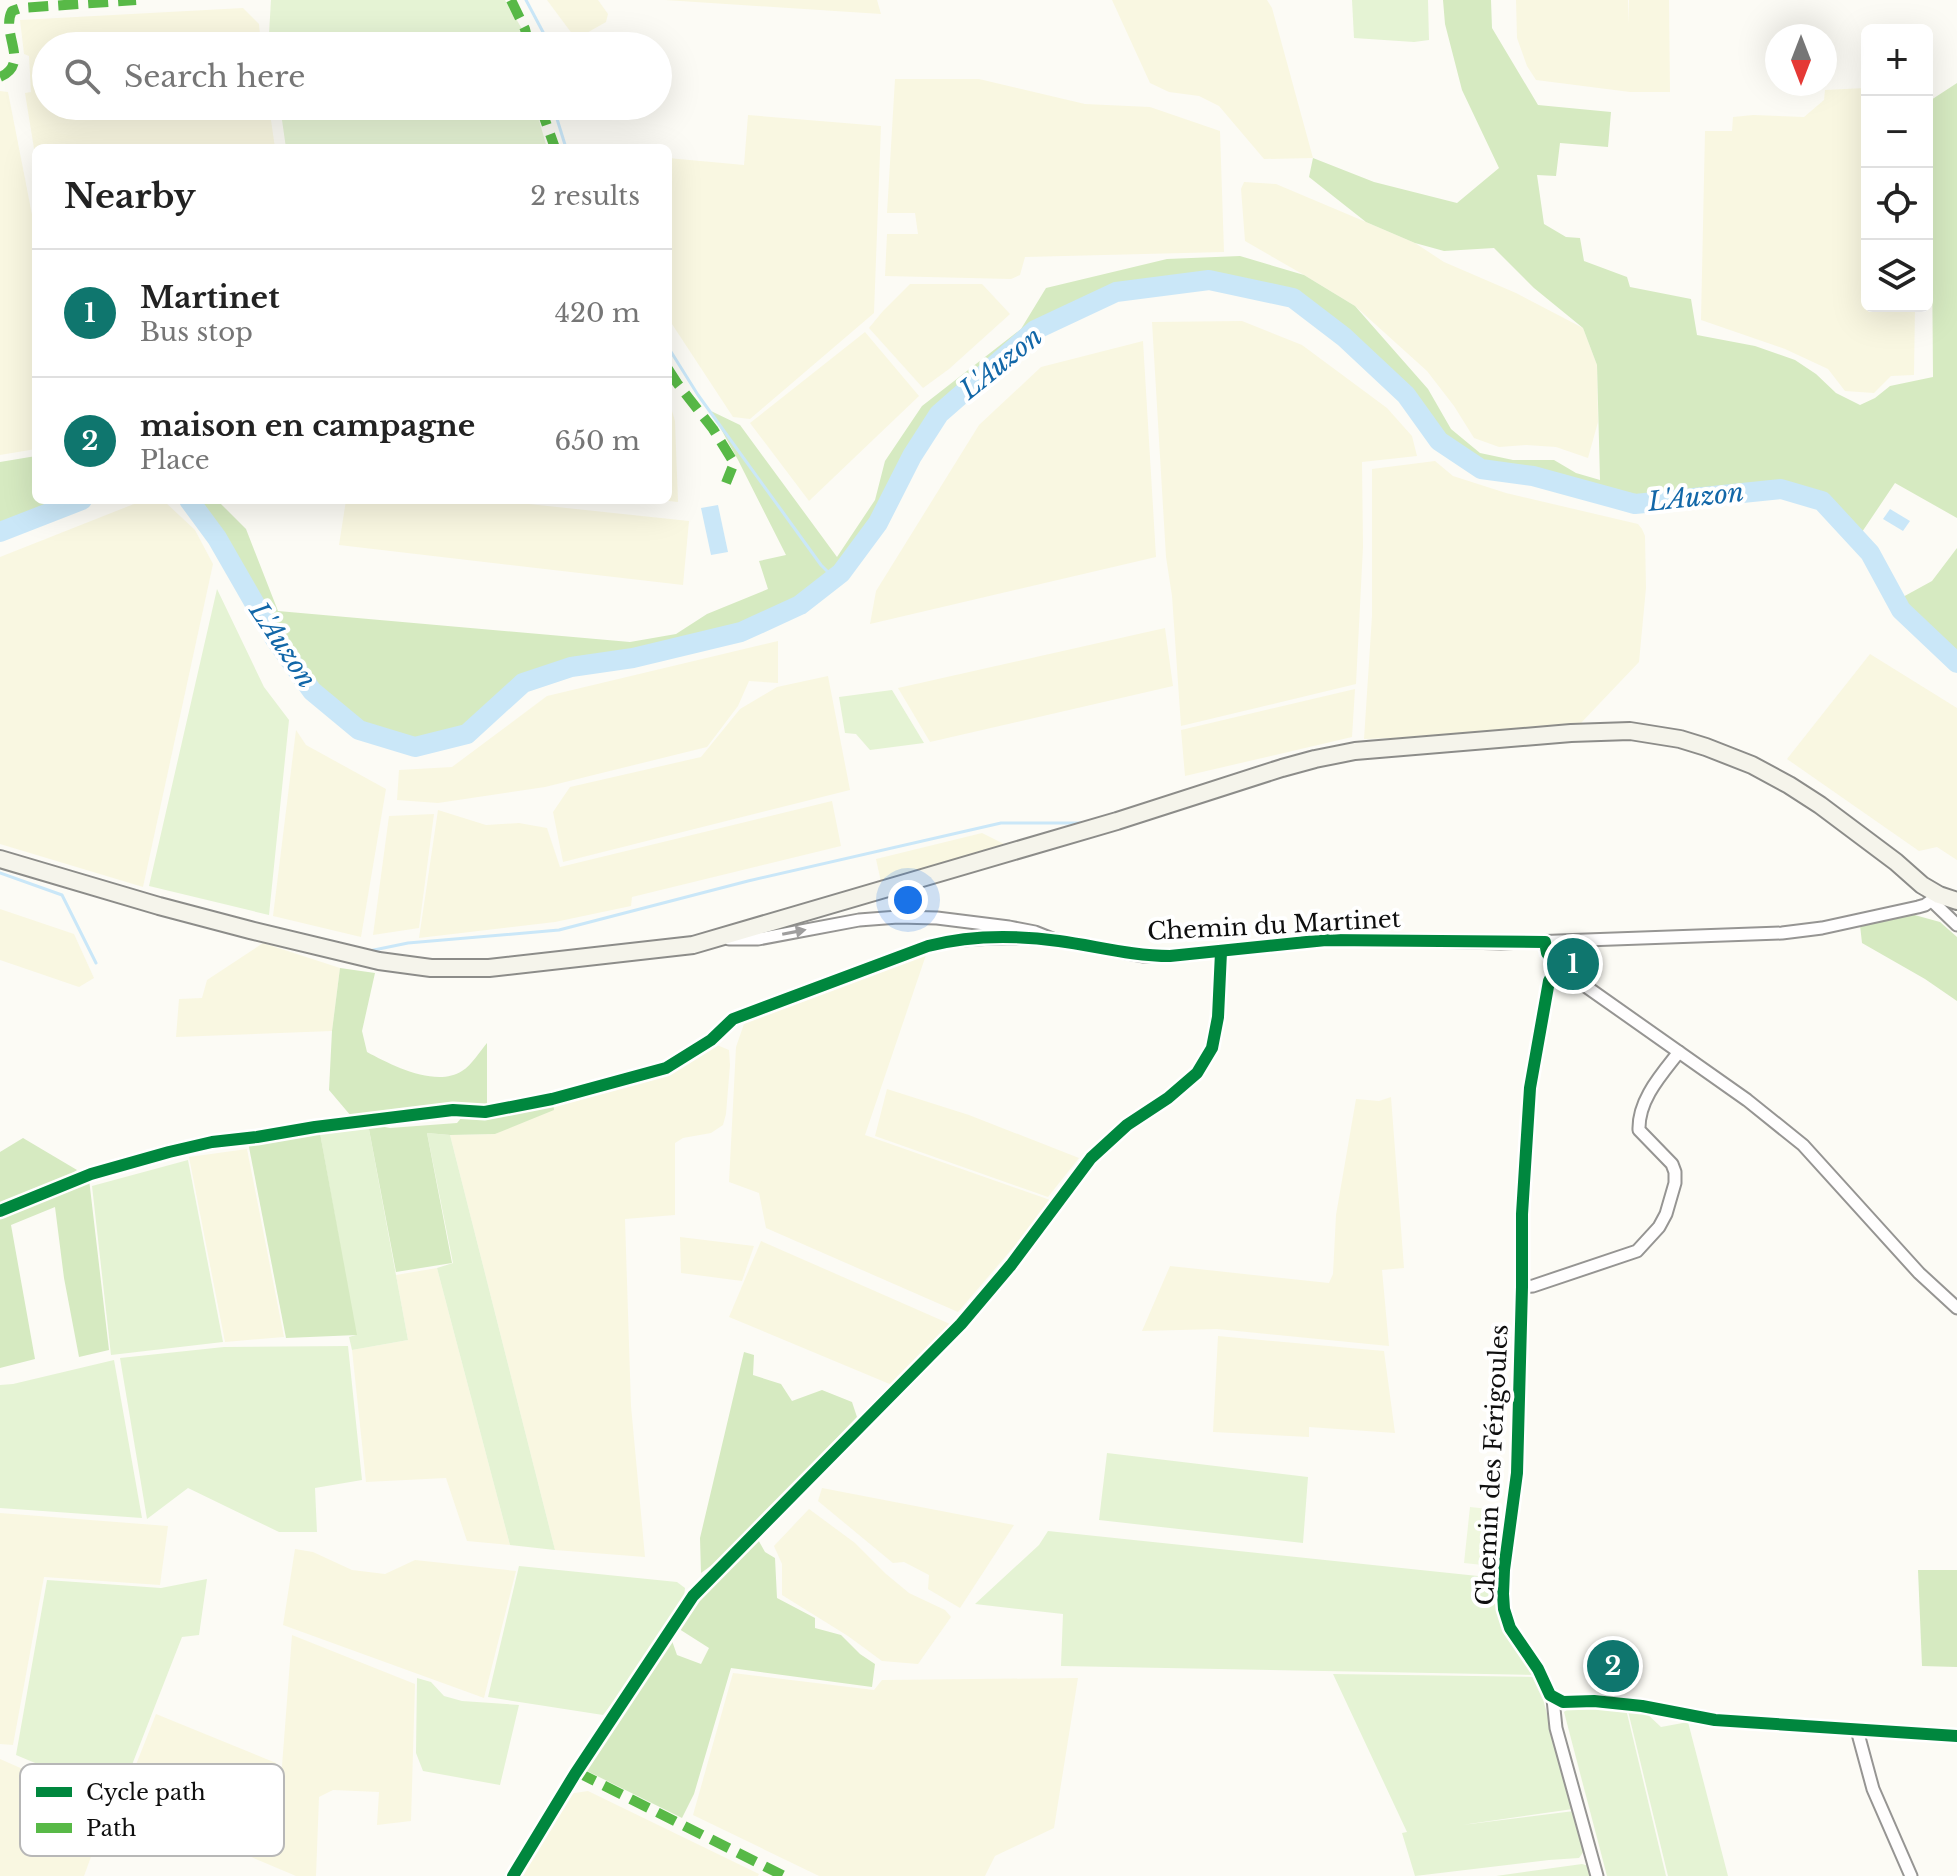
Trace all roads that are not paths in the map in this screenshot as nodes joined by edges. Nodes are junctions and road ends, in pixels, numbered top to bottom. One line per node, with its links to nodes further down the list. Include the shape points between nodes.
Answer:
1 (0, 859): 6 (main road, via 250,930 405,966 489,968)
2 (1936, 892): 3 (main road); 4 (main road); 5 (street); 6 (main road, via 1820,805 1752,765 1680,739 1600,731 1355,751 1315,759); 8 (street, Chemin du Martinet, via 1918,907 1803,932)
3 (1957, 892)
4 (1957, 901)
5 (1957, 925)
6 (717, 938): 7 (street, Chemin du Martinet, one-way to 7, via 758,939 898,917 1009,927)
7 (1055, 940): 9 (street, Chemin du Martinet, via 1144,956); 12 (street, via 976,938 928,946 733,1019 666,1068)
8 (1545, 942): 9 (street, Chemin du Martinet, via 1326,940); 10 (street)
9 (1221, 952): 18 (street, via 1212,1048 1197,1073 1091,1158 961,1324 693,1596)
10 (1557, 966): 11 (street); 13 (street, Chemin des Férigoules, via 1549,981 1530,1088)
11 (1679, 1052): 13 (street, via 1638,1120 1639,1130 1675,1172 1659,1227 1637,1251); 14 (street, via 1803,1145)
12 (552, 1099)
13 (1522, 1287): 15 (street, Chemin des Férigoules, via 1517,1473 1504,1609)
14 (1957, 1308)
15 (1553, 1699): 16 (street, via 1642,1706 1715,1720); 19 (street, Chemin des Férigoules, via 1556,1728)
16 (1857, 1730): 17 (street); 20 (street, via 1873,1789)
17 (1957, 1736)
18 (513, 1876)
19 (1597, 1876)
20 (1911, 1876)

